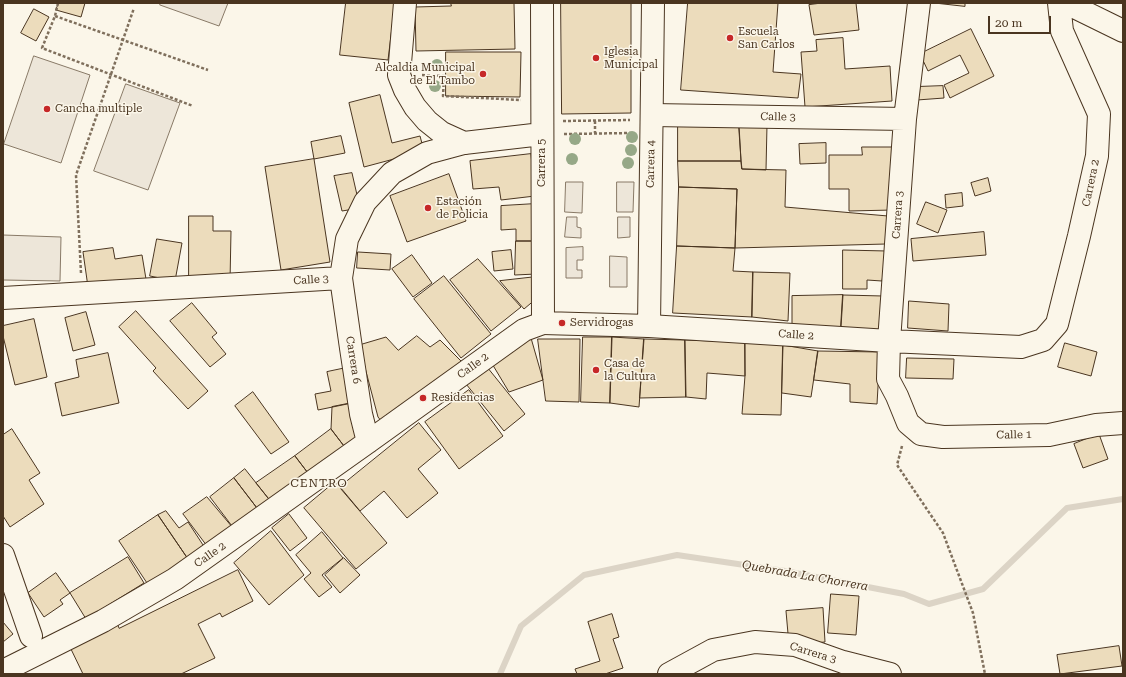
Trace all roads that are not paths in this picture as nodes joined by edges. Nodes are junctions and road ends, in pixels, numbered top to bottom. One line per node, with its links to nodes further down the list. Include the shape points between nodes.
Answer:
1 (405, 3): 11 (street, via 399,75 405,90 427,121 442,133)
2 (542, 3): 10 (street, Carrera 5)
3 (653, 3): 9 (street, Carrera 4)
4 (919, 3): 8 (street, Carrera 3)
5 (1059, 3): 17 (street, Carrera 2, via 1062,30 1099,114 1097,156 1057,324 1042,340)
6 (1066, 3): 7 (street)
7 (1123, 31)
8 (905, 119): 9 (street, Calle 3); 16 (street, Carrera 3)
9 (647, 123): 15 (street, Carrera 4)
10 (550, 128): 11 (street, Calle 3); 14 (street, Carrera 5)
11 (464, 143): 12 (street, Calle 3, via 427,153 392,173 365,202 347,239)
12 (342, 278): 13 (street, Calle 3); 20 (street, Carrera 6, via 350,348)
13 (3, 298)
14 (543, 323): 15 (street, Calle 2); 20 (street, Calle 2, via 524,330)
15 (649, 326): 16 (street, Calle 2)
16 (889, 341): 17 (street, Calle 2); 18 (street, Carrera 3, via 888,379)
17 (1021, 347)
18 (908, 423): 19 (street, Calle 1, via 921,434 943,437 1050,435 1096,425)
19 (1123, 423)
20 (368, 442): 24 (street, Calle 2, via 175,579 103,621)
21 (3, 555): 22 (street)
22 (31, 636)
23 (67, 652): 25 (street)
24 (3, 671)
25 (32, 674)
26 (669, 674): 27 (street, Carrera 3, via 712,650 755,642 794,645 843,662)
27 (890, 674)

